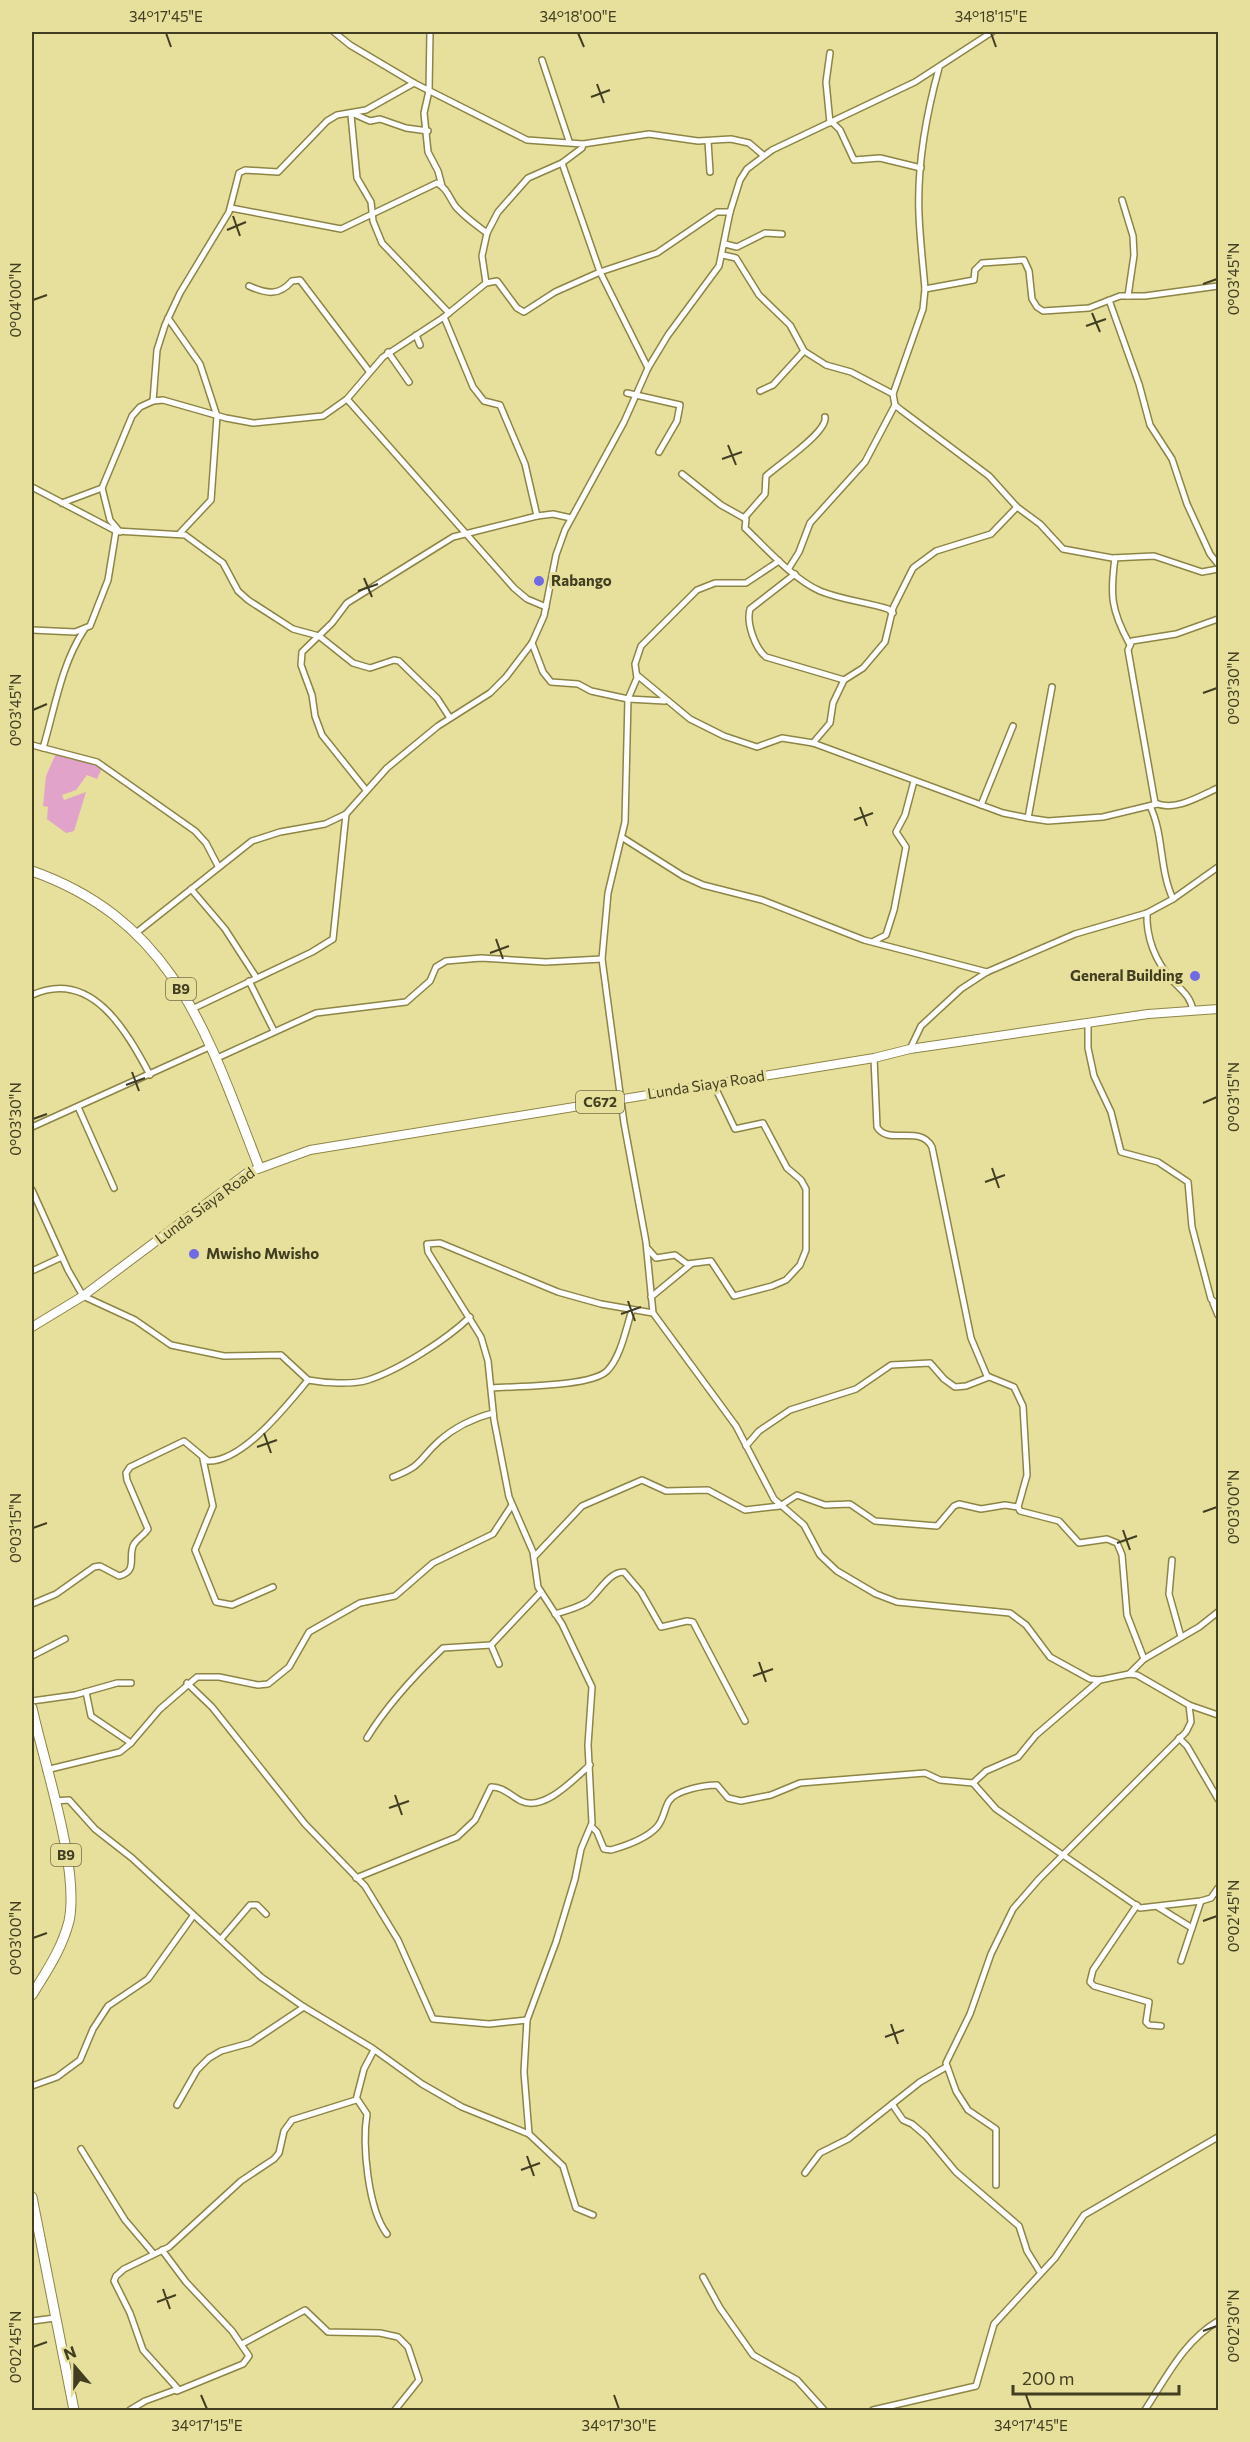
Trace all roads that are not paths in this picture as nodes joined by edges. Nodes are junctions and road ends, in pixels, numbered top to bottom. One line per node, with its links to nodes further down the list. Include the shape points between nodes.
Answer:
1 (334, 32): 7 (street)
2 (430, 32): 8 (street)
3 (992, 32): 6 (street)
4 (830, 53): 10 (street, via 826,82)
5 (542, 60): 12 (street)
6 (939, 67): 10 (street); 17 (street)
7 (414, 83): 8 (street); 9 (street)
8 (429, 91): 11 (street, via 424,113); 12 (street, via 519,137)
9 (353, 114): 11 (street, via 370,121 380,119); 21 (street, via 337,115 320,126 278,172 239,173); 23 (street, via 357,178 371,201)
10 (831, 122): 15 (street); 17 (street, via 840,130 854,160 880,158)
11 (428, 131): 19 (street, via 428,152)
12 (569, 141): 14 (street)
13 (708, 141): 14 (street, via 649,134); 15 (street, via 741,140); 18 (street)
14 (583, 144): 16 (street, via 575,156)
15 (763, 155): 22 (street, via 740,180)
16 (562, 163): 24 (street, via 521,184); 28 (street)
17 (921, 168): 32 (street, via 919,215)
18 (710, 172)
19 (442, 186): 23 (street, via 432,185); 24 (street, via 471,223)
20 (1122, 200): 33 (street, via 1133,236)
21 (231, 208): 23 (street, via 341,229); 36 (street)
22 (730, 212): 26 (street); 28 (street, via 717,212 645,258)
23 (373, 214): 35 (street, via 387,250)
24 (487, 233): 29 (street, via 482,256)
25 (782, 234): 26 (street, via 765,234 737,248)
26 (725, 244): 27 (street)
27 (723, 255): 39 (street, via 736,258 759,295 790,325); 41 (street)
28 (600, 272): 29 (street, via 555,292 524,312 497,281); 41 (street)
29 (486, 283): 35 (street)
30 (249, 286): 42 (street, via 276,293 300,280)
31 (1218, 286): 33 (street)
32 (925, 289): 34 (street, via 974,280 975,270 982,263 1022,260 1026,262 1032,299 1039,310 1085,309); 46 (street)
33 (1128, 296): 34 (street)
34 (1109, 300): 67 (street, via 1150,425 1172,459 1186,504)
35 (446, 315): 37 (street); 59 (street, via 473,387 484,401 500,405 525,464)
36 (168, 318): 49 (street, via 158,350); 51 (street, via 200,364)
37 (416, 335): 38 (street); 40 (street)
38 (420, 345)
39 (804, 351): 44 (street, via 772,385); 46 (street, via 826,365 851,372)
40 (388, 352): 42 (street); 43 (street)
41 (648, 369): 47 (street)
42 (369, 371): 48 (street)
43 (409, 382)
44 (760, 392)
45 (627, 393): 47 (street)
46 (893, 394): 50 (street)
47 (635, 396): 53 (street, via 680,405 677,421); 60 (street)
48 (347, 399): 51 (street, via 317,418 253,423); 63 (street)
49 (153, 401): 51 (street, via 164,400); 56 (street, via 132,416)
50 (895, 405): 58 (street, via 989,476); 68 (street, via 865,462 810,523 800,552)
51 (217, 416): 64 (street, via 211,500)
52 (825, 417): 61 (street, via 824,424 806,444 766,476 765,494)
53 (659, 452)
54 (682, 474): 61 (street)
55 (32, 487): 57 (street)
56 (102, 488): 57 (street); 62 (street, via 110,520)
57 (62, 503): 62 (street)
58 (1017, 507): 65 (street, via 1063,549); 71 (street, via 991,534 945,548 919,562 902,586)
59 (537, 516): 60 (street); 63 (street)
60 (571, 518): 70 (street, via 556,555)
61 (744, 518): 66 (street, via 745,528)
62 (118, 532): 64 (street); 74 (street, via 106,589 94,621)
63 (467, 532): 70 (street, via 521,595); 75 (street, via 360,594 342,608)
64 (180, 533): 75 (street, via 223,563 238,591 248,600 293,629)
65 (1115, 558): 67 (street, via 1146,555 1202,572); 77 (street, via 1112,601)
66 (779, 561): 68 (street); 78 (street, via 746,583 715,583 697,590 640,646 634,664)
67 (1218, 566)
68 (789, 568): 69 (street)
69 (795, 574): 71 (street, via 822,592); 79 (street, via 750,609 749,620 760,651 766,657)
70 (546, 608): 76 (street)
71 (893, 613): 79 (street, via 885,642 863,668)
72 (1218, 619): 77 (street, via 1176,634)
73 (32, 630): 74 (street)
74 (84, 630): 87 (street, via 72,651)
75 (319, 636): 83 (street, via 353,663 370,668 399,661 437,698); 90 (street, via 299,657 318,727 332,751)
76 (532, 643): 81 (street, via 548,680 578,684); 83 (street, via 490,693)
77 (1129, 643): 91 (street, via 1136,701)
78 (636, 674): 81 (street); 82 (street)
79 (844, 680): 85 (street, via 833,703 830,723)
80 (1053, 687): 95 (street)
81 (628, 699): 82 (street); 96 (street)
82 (666, 701): 85 (street, via 705,728 752,746 782,738)
83 (450, 718): 90 (street, via 387,768)
84 (1014, 726): 92 (street)
85 (813, 743): 88 (street)
86 (32, 745): 87 (street)
87 (43, 748): 97 (street, via 91,760 118,775 202,837)
88 (914, 781): 92 (street); 104 (street, via 905,815 896,831 906,847 889,926 881,939)
89 (1218, 788): 91 (street, via 1175,805)
90 (366, 790): 94 (street)
91 (1157, 804): 93 (street)
92 (981, 805): 95 (street)
93 (1149, 806): 95 (street, via 1074,820); 101 (street, via 1156,821)
94 (346, 814): 97 (street, via 325,824 252,841); 107 (street, via 333,939)
95 (1028, 818)
96 (623, 838): 104 (street, via 703,885 762,900); 105 (street, via 608,893)
97 (219, 866): 100 (street)
98 (1218, 867): 101 (street)
99 (32, 871): 103 (highway, B9, via 83,893)
100 (190, 889): 103 (street); 107 (street, via 225,929)
101 (1173, 899): 102 (street)
102 (1147, 913): 106 (street, via 1075,934); 112 (street, via 1149,936 1159,963 1190,999)
103 (136, 933): 110 (highway, B9, via 166,965)
104 (864, 939): 106 (street)
105 (602, 959): 114 (street, via 450,960 436,967 430,981 406,1002 323,1012); 121 (street)
106 (987, 972): 116 (street, via 961,988 921,1026)
107 (256, 977): 108 (street)
108 (249, 981): 110 (street); 114 (street)
109 (32, 995): 119 (street, via 65,987 95,1001 123,1028)
110 (192, 1009): 115 (highway, B9)
111 (1218, 1010): 112 (main road, Lunda Siaya Road / C672)
112 (1193, 1011): 113 (main road, Lunda Siaya Road / C672)
113 (1088, 1023): 116 (main road, Lunda Siaya Road / C672); 133 (street, via 1094,1076 1111,1112 1121,1152 1158,1162 1188,1182 1192,1227)
114 (274, 1031): 118 (street)
115 (210, 1047): 118 (highway, B9); 119 (street)
116 (910, 1048): 117 (main road, Lunda Siaya Road / C672)
117 (874, 1058): 120 (main road, Lunda Siaya Road / C672); 139 (street, via 879,1131 920,1136 930,1142 935,1154 969,1329)
118 (215, 1059): 124 (highway, B9)
119 (150, 1075): 122 (street)
120 (713, 1083): 121 (main road, Lunda Siaya Road / C672); 129 (street, via 735,1129 763,1123 787,1168 804,1184 806,1250 800,1265 786,1280 734,1296 711,1261)
121 (620, 1099): 124 (main road, Lunda Siaya Road / C672, via 327,1146); 127 (street)
122 (78, 1107): 123 (street); 125 (street)
123 (32, 1127)
124 (259, 1167): 131 (main road, Lunda Siaya Road / C672, via 214,1196)
125 (114, 1188)
126 (32, 1191): 128 (street)
127 (646, 1247): 129 (street, via 656,1258 675,1255); 132 (street)
128 (62, 1257): 130 (street); 131 (street)
129 (690, 1264): 132 (street)
130 (32, 1271)
131 (83, 1296): 138 (main road, Lunda Siaya Road / C672); 140 (street, via 125,1314 171,1346 224,1356 280,1355)
132 (651, 1297): 135 (street)
133 (1216, 1304): 136 (street)
134 (632, 1310): 135 (street); 137 (street, via 558,1292 453,1248 429,1242 428,1252); 141 (street, via 615,1359 602,1374 574,1383)
135 (653, 1313): 143 (street, via 725,1410)
136 (1218, 1315)
137 (470, 1317): 140 (street, via 442,1341 373,1378); 141 (street, via 485,1348)
138 (32, 1327)
139 (989, 1377): 143 (street, via 955,1387 930,1363 891,1365 856,1389 788,1412 759,1431); 148 (street, via 1014,1387 1023,1406 1027,1475)
140 (308, 1380): 144 (street, via 244,1446 224,1459)
141 (492, 1388): 142 (street)
142 (493, 1413): 145 (street, via 458,1427 440,1440 419,1465); 146 (street)
143 (746, 1446): 147 (street)
144 (203, 1459): 151 (street, via 213,1506 195,1550 216,1602 232,1605); 153 (street, via 184,1441 130,1467 127,1480 148,1529 133,1546 129,1571 117,1576 97,1566 56,1594)
145 (393, 1477)
146 (512, 1505): 149 (street); 167 (street, via 493,1534 433,1563 395,1596 360,1603 309,1632 289,1667 268,1684 206,1676)
147 (780, 1506): 148 (street, via 800,1495 825,1504 850,1504 875,1521 937,1526 958,1504 981,1509 1005,1505); 149 (street, via 741,1509 708,1490 666,1491 642,1480 582,1506); 165 (street, via 804,1525 820,1555 831,1566 876,1594 912,1605 1010,1613 1026,1625 1055,1661 1084,1677)
148 (1018, 1508): 160 (street, via 1022,1513 1059,1521 1079,1543 1107,1539 1117,1543 1122,1555 1127,1615)
149 (534, 1557): 152 (street)
150 (1172, 1560): 156 (street, via 1169,1594)
151 (273, 1587)
152 (541, 1592): 155 (street); 158 (street)
153 (32, 1604)
154 (1218, 1612): 156 (street)
155 (555, 1614): 173 (street, via 581,1605 614,1575 624,1572 641,1592 661,1628 693,1622); 177 (street, via 592,1687)
156 (1181, 1637): 160 (street)
157 (65, 1639): 159 (street)
158 (491, 1645): 161 (street); 174 (street, via 443,1648 420,1670)
159 (32, 1656)
160 (1144, 1659): 162 (street)
161 (499, 1664)
162 (1135, 1666): 163 (street); 164 (street, via 1135,1673)
163 (1129, 1674): 164 (street); 165 (street)
164 (1140, 1676): 170 (street)
165 (1100, 1680): 179 (street, via 1018,1757 986,1771)
166 (131, 1683): 168 (street)
167 (187, 1683): 176 (street); 184 (street, via 217,1713 305,1824)
168 (86, 1692): 169 (street); 176 (street, via 92,1716)
169 (32, 1701)
170 (1189, 1705): 172 (street); 175 (street, via 1191,1722)
171 (32, 1708): 178 (highway, B9)
172 (1218, 1715)
173 (745, 1721)
174 (367, 1738)
175 (1179, 1738): 180 (street); 183 (street)
176 (131, 1743): 178 (street, via 115,1754)
177 (590, 1766): 182 (street); 184 (street, via 549,1797 533,1804 491,1787 475,1820 457,1837)
178 (46, 1770): 181 (highway, B9)
179 (973, 1783): 182 (street, via 940,1780 920,1772 800,1784 771,1795 735,1801 714,1785 675,1795 657,1827 614,1850 604,1848); 183 (street, via 996,1809)
180 (1218, 1799)
181 (54, 1801): 190 (street, via 72,1803); 194 (highway, B9, via 70,1877 71,1905 57,1953)
182 (591, 1826): 196 (street, via 556,1942)
183 (1063, 1857): 187 (street); 199 (street, via 1022,1896 1006,1920)
184 (356, 1878): 196 (street, via 398,1940 433,2019 489,2024)
185 (1218, 1890): 186 (street)
186 (1201, 1901): 188 (street); 191 (street)
187 (1137, 1905): 188 (street); 197 (street, via 1093,1970 1090,1982 1149,2002 1146,2022)
188 (1158, 1907): 191 (street)
189 (266, 1914): 192 (street, via 257,1905 250,1905)
190 (193, 1916): 192 (street); 200 (street, via 148,1980 108,2006 80,2060 57,2077)
191 (1192, 1928): 193 (street)
192 (221, 1940): 195 (street, via 252,1970)
193 (1181, 1961)
194 (32, 1995)
195 (304, 2007): 198 (street); 203 (street, via 250,2043 214,2055 197,2070)
196 (527, 2020): 204 (street, via 524,2082)
197 (1161, 2026)
198 (374, 2050): 201 (street); 204 (street, via 462,2107)
199 (946, 2067): 202 (street); 208 (street, via 968,2110 996,2129)
200 (32, 2086)
201 (357, 2099): 211 (street, via 368,2114 364,2131 374,2212); 212 (street, via 292,2120 284,2131 277,2156 241,2181)
202 (892, 2104): 207 (street, via 848,2139 820,2153); 214 (street, via 956,2172 1018,2226)
203 (177, 2105)
204 (529, 2134): 210 (street, via 563,2166 576,2208)
205 (1218, 2137): 214 (street, via 1084,2215 1059,2253)
206 (81, 2149): 213 (street, via 125,2220)
207 (806, 2173)
208 (996, 2185)
209 (32, 2197): 216 (highway)
210 (592, 2215)
211 (387, 2234)
212 (162, 2250): 213 (street); 219 (street)
213 (153, 2253): 220 (street, via 124,2269 114,2281 143,2350 175,2383)
214 (1040, 2272): 225 (street, via 994,2324 976,2386)
215 (704, 2277): 224 (street, via 753,2355 797,2380)
216 (55, 2318): 217 (street); 221 (highway)
217 (32, 2321)
218 (1218, 2321): 226 (street, via 1201,2333 1172,2366)
219 (242, 2344): 220 (street, via 248,2361); 223 (street, via 305,2310 324,2330 335,2334 391,2334 408,2347 419,2380)
220 (177, 2391): 222 (street)
221 (74, 2410)
222 (130, 2410)
223 (395, 2410)
224 (824, 2410)
225 (873, 2410)
226 (1145, 2410)

